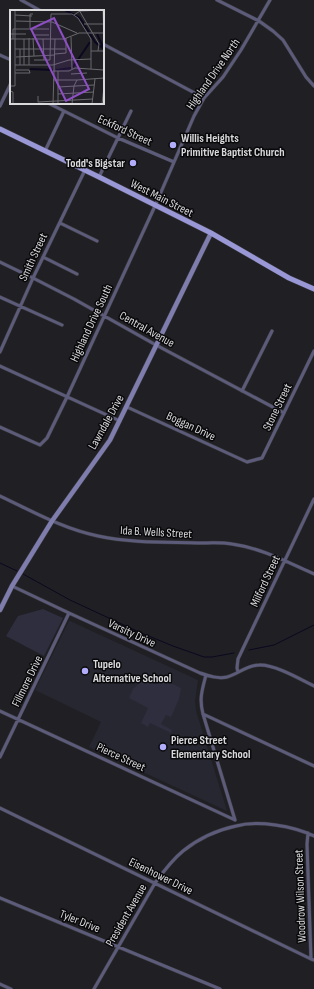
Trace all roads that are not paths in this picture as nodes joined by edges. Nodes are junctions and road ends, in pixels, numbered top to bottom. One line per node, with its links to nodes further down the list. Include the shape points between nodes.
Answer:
1 (21, 0): 4 (street)
2 (217, 0): 5 (street)
3 (270, 0): 5 (street, Highland Drive North)
4 (39, 10)
5 (259, 22): 10 (street, via 283,40); 11 (street, Highland Drive North, via 223,77)
6 (104, 45): 11 (street)
7 (0, 55): 8 (street)
8 (10, 60)
9 (10, 86): 13 (street)
10 (314, 86)
11 (204, 98): 19 (street, Highland Drive North)
12 (50, 104): 14 (street, Eckford Street)
13 (0, 106)
14 (64, 111): 17 (street, Eckford Street); 18 (street)
15 (131, 111): 17 (street)
16 (0, 129): 18 (main road, West Main Street)
17 (118, 138): 19 (street, Eckford Street); 21 (street)
18 (45, 151): 20 (main road, West Main Street)
19 (174, 162): 22 (street, Highland Drive North)
20 (85, 170): 21 (main road, West Main Street); 23 (street, Smith Street)
21 (100, 177): 22 (main road, West Main Street)
22 (155, 206): 24 (main road, West Main Street); 33 (street, Highland Drive South)
23 (60, 223): 25 (street); 26 (street, Smith Street)
24 (211, 233): 30 (main road, West Main Street, via 289,278); 36 (street, Lawndale Drive)
25 (97, 240)
26 (43, 257): 28 (street); 29 (street, Smith Street)
27 (0, 262): 29 (street, Central Avenue)
28 (77, 274)
29 (33, 278): 32 (street, Smith Street); 33 (street, Central Avenue)
30 (314, 289)
31 (0, 297): 32 (street)
32 (20, 306): 34 (street); 38 (street, Smith Street)
33 (104, 316): 36 (street, Central Avenue); 41 (street, Highland Drive South)
34 (62, 325)
35 (272, 331): 40 (street)
36 (156, 345): 40 (street, Central Avenue); 42 (street, Lawndale Drive)
37 (314, 351): 43 (street, Stone Street)
38 (0, 352)
39 (0, 366): 41 (street)
40 (242, 391): 43 (street, Central Avenue)
41 (67, 397): 44 (street); 45 (street, Highland Drive South, via 47,438 40,445)
42 (127, 407): 44 (street, Lawndale Drive); 46 (street, Boggan Drive)
43 (284, 414): 46 (street, Stone Street, via 262,458)
44 (120, 422): 49 (street, Lawndale Drive)
45 (0, 427)
46 (247, 462)
47 (0, 496): 49 (street, Ida B. Wells Street)
48 (314, 499): 50 (street, Milford Street)
49 (52, 521): 50 (street, Ida B. Wells Street, via 82,533 125,540 231,544 260,550); 52 (street, Lawndale Drive)
50 (285, 560): 51 (street, Ida B. Wells Street); 55 (street, Milford Street, via 238,660)
51 (314, 574)
52 (12, 586): 53 (street, Lawndale Drive); 54 (street, Varsity Drive)
53 (0, 610)
54 (69, 613): 56 (street, Varsity Drive); 60 (street, Fillmore Drive)
55 (238, 672): 56 (street, Varsity Drive, via 218,678); 57 (street, Varsity Drive, via 264,664)
56 (206, 675): 59 (street, via 201,695)
57 (314, 686)
58 (0, 711): 60 (street, Pierce Street)
59 (203, 714): 62 (street); 64 (street)
60 (18, 720): 61 (street, Fillmore Drive); 64 (street, Pierce Street)
61 (0, 757)
62 (314, 766)
63 (0, 808): 68 (street, Eisenhower Drive)
64 (235, 820): 65 (street)
65 (237, 825): 66 (street, President Avenue, via 263,824 289,827); 68 (street, President Avenue, via 199,840 183,851 166,867)
66 (308, 833): 67 (street, President Avenue); 71 (street, Woodrow Wilson Street)
67 (314, 836)
68 (155, 883): 70 (street, President Avenue); 71 (street, Eisenhower Drive)
69 (0, 898): 70 (street, Tyler Drive)
70 (119, 947): 74 (street, President Avenue); 75 (street, Tyler Drive)
71 (313, 960)
72 (0, 984): 73 (street)
73 (11, 989)
74 (94, 989)
75 (220, 989)

